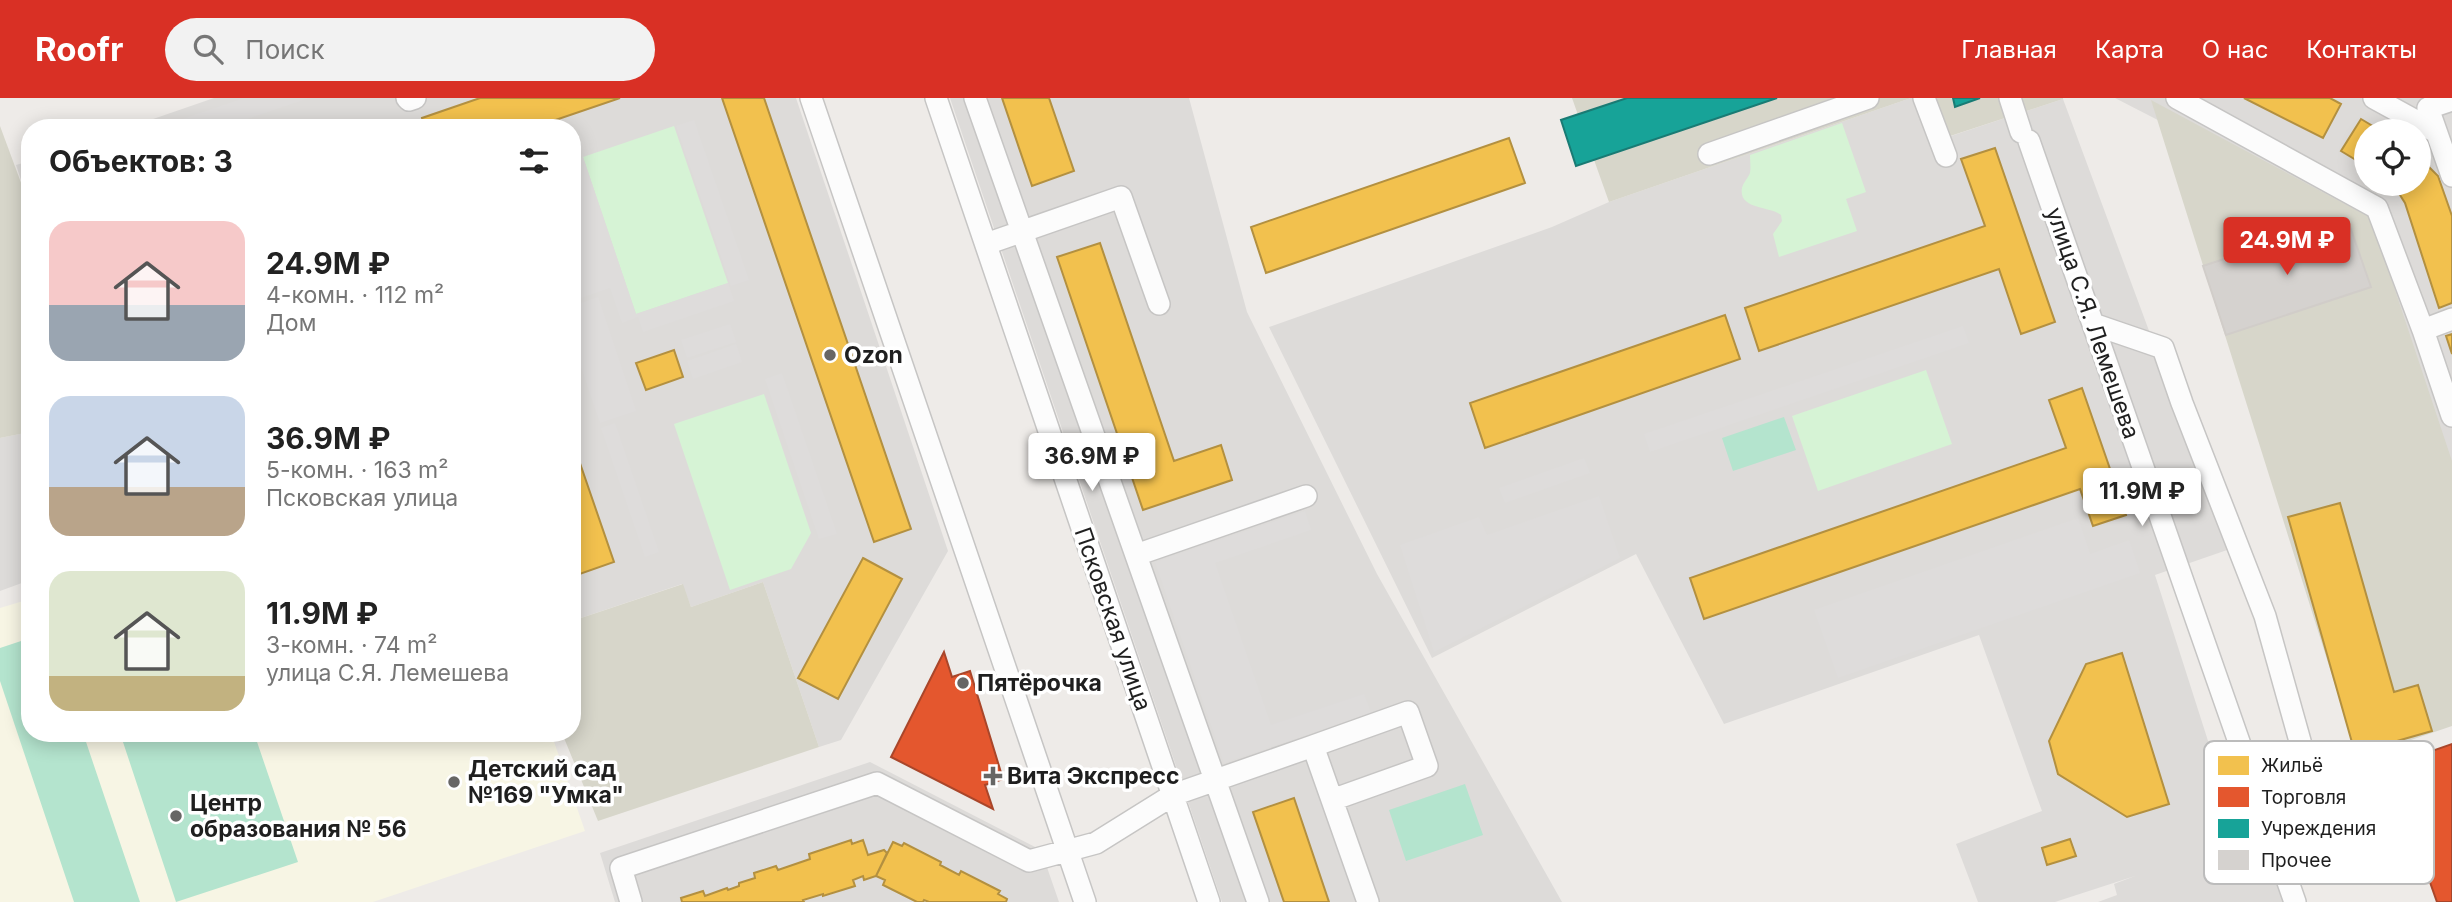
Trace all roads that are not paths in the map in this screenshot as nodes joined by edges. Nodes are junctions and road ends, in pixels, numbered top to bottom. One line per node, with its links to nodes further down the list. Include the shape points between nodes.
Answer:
1 (407, 98): 2 (street)
2 (415, 98)
3 (811, 98): 31 (street)
4 (936, 98): 17 (street, Псковская улица)
5 (975, 98): 16 (street)
6 (1868, 98): 13 (street)
7 (1924, 98): 14 (street)
8 (2010, 98): 20 (street, улица С.Я. Лемешева)
9 (2177, 98): 21 (street, via 2377,208)
10 (2374, 98): 12 (street)
11 (2452, 100): 12 (street, via 2428,108)
12 (2437, 132): 15 (street)
13 (1709, 154)
14 (1946, 156)
15 (2452, 176)
16 (1022, 231): 17 (street); 18 (street, via 1121,197); 24 (street)
17 (986, 244): 29 (street, Псковская улица)
18 (1159, 304)
19 (2452, 319): 21 (street)
20 (2093, 324): 25 (street, улица С.Я. Лемешева); 26 (street, via 2164,348 2265,616)
21 (2423, 330): 22 (street)
22 (2452, 416)
23 (1306, 496): 24 (street)
24 (1136, 555): 28 (street)
25 (2239, 741)
26 (2300, 741)
27 (1313, 746): 28 (street); 30 (street); 30 (street, via 1408,712 1427,766)
28 (1215, 780): 29 (street); 36 (street)
29 (1173, 795): 31 (street, via 1096,843); 35 (street, Псковская улица)
30 (1332, 800): 37 (street)
31 (1068, 851): 33 (street, via 1029,861 877,783 621,868); 34 (street)
32 (2289, 884): 38 (street, улица С.Я. Лемешева)
33 (631, 902)
34 (1085, 902)
35 (1209, 902)
36 (1258, 902)
37 (1368, 902)
38 (2295, 902)

